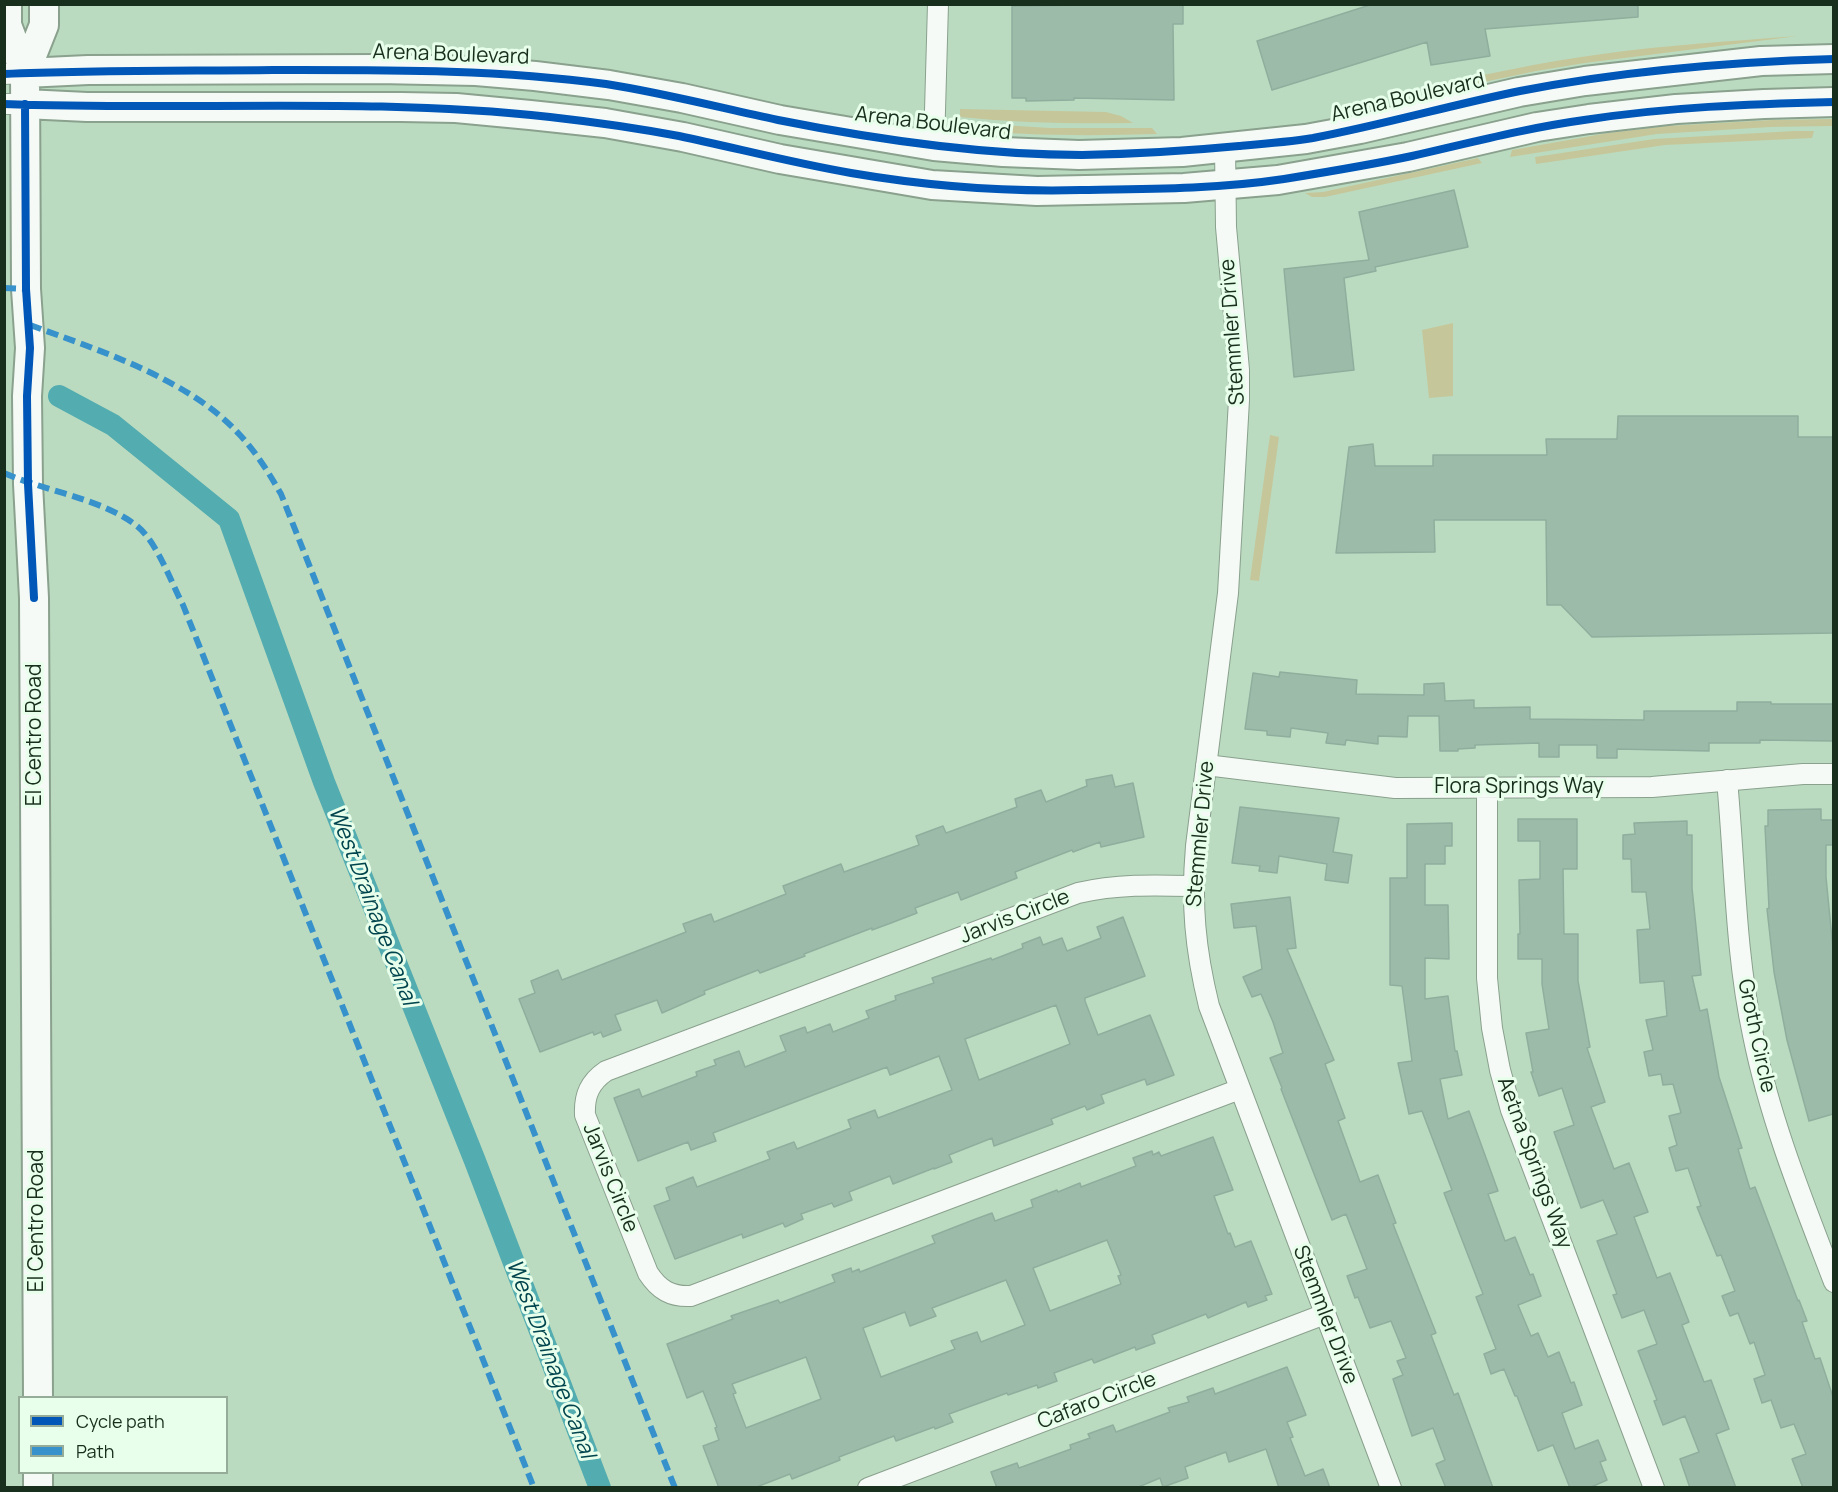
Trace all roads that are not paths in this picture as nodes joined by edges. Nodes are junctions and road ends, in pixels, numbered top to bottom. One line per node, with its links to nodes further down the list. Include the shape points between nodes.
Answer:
1 (7, 4): 5 (main road, El Centro Road)
2 (44, 4): 5 (main road, El Centro Road, via 44,25)
3 (938, 4): 8 (street)
4 (1833, 59): 9 (main road, Arena Boulevard, via 1761,61 1585,81 1306,139)
5 (15, 73): 7 (main road, El Centro Road); 8 (main road, Arena Boulevard, via 379,69 535,76 630,88 780,120)
6 (1833, 102): 10 (main road, via 1676,109 1589,119 1344,169)
7 (15, 104): 10 (main road, via 456,108 605,123 932,185 1048,191); 19 (main road, El Centro Road, via 30,348 27,396 34,598)
8 (934, 146): 9 (main road, Arena Boulevard, via 1079,155)
9 (1225, 147): 10 (street, Stemmler Drive)
10 (1225, 184): 11 (street, Stemmler Drive, via 1239,400 1228,593)
11 (1206, 765): 14 (street, Flora Springs Way, via 1395,788); 15 (street, Stemmler Drive)
12 (1833, 774): 13 (street, Flora Springs Way)
13 (1727, 780): 14 (street, Flora Springs Way, via 1652,787); 17 (street, Groth Circle, via 1741,968 1753,1035 1769,1100)
14 (1487, 789): 22 (street, Aetna Springs Way, via 1487,978 1500,1070 1511,1110)
15 (1193, 886): 16 (street, Stemmler Drive, via 1200,966 1209,1006); 16 (street, Jarvis Circle, via 1105,886 1066,897 606,1071 588,1089 585,1115 648,1273 657,1286 680,1297)
16 (1240, 1089): 18 (street, Stemmler Drive)
17 (1833, 1282)
18 (1325, 1314): 20 (street, Cafaro Circle); 21 (street, Stemmler Drive)
19 (38, 1396)
20 (868, 1488)
21 (1391, 1488)
22 (1654, 1488)

